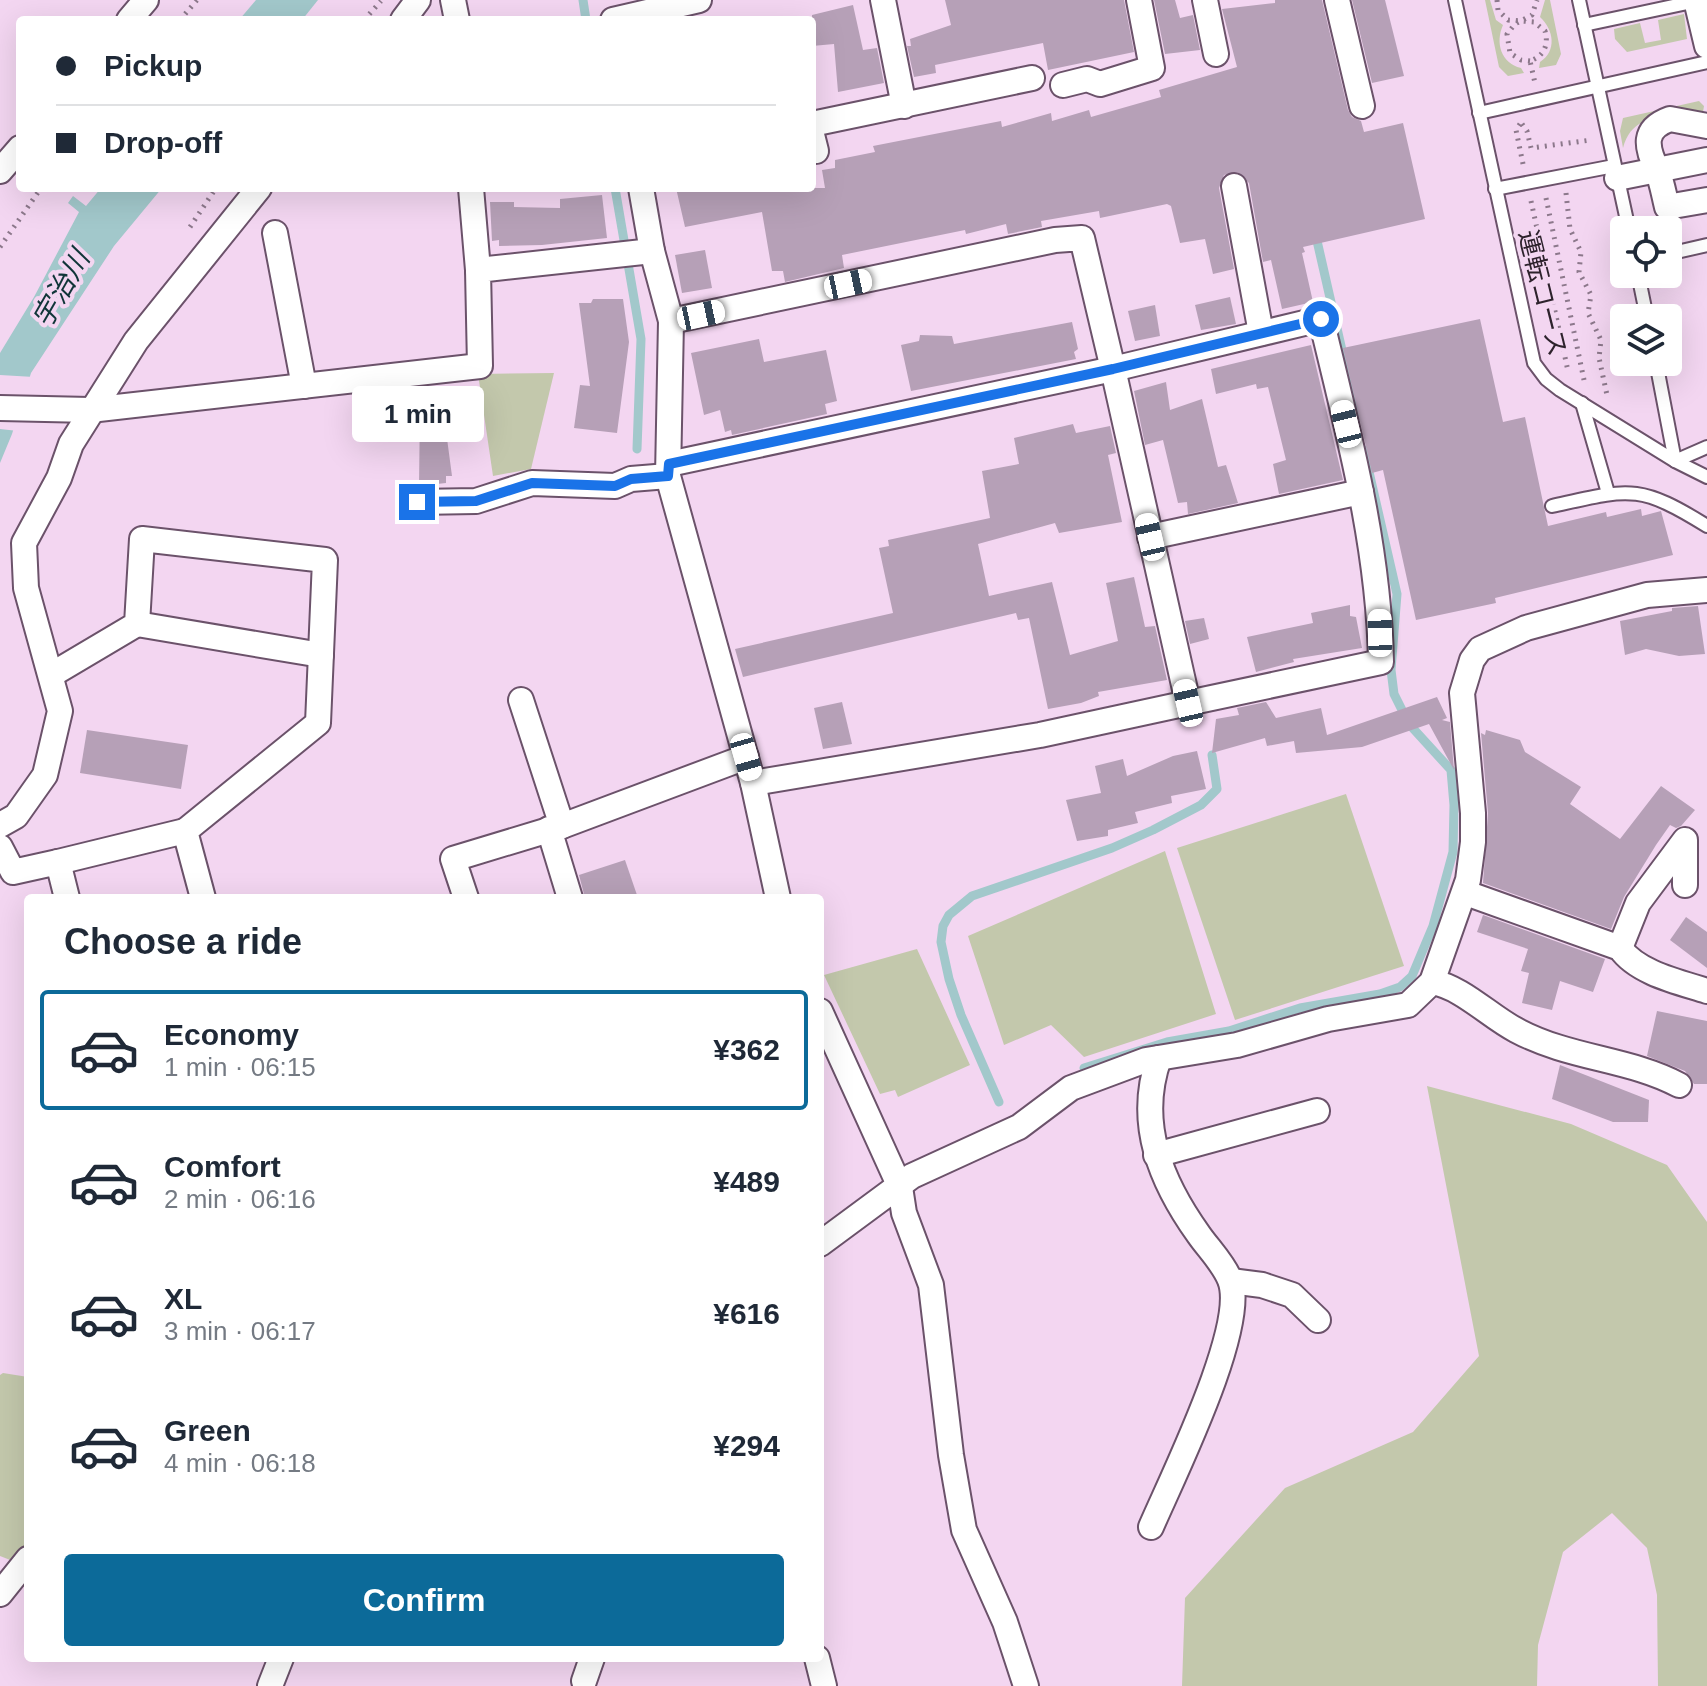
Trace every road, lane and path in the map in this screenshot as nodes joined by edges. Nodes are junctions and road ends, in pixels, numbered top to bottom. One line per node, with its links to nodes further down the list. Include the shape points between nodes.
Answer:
1 (146, 0): 14 (street)
2 (197, 0): 15 (path)
3 (382, 0): 16 (path)
4 (699, 0): 17 (street)
5 (883, 0): 29 (street)
6 (1139, 0): 25 (street, via 1152,68 1100,84 1087,79)
7 (1205, 0): 21 (street)
8 (1337, 0): 30 (street)
9 (1455, 0): 31 (lane, 運転コース)
10 (1497, 0): 18 (path, via 1502,16)
11 (1537, 0): 18 (path, via 1532,15)
12 (1579, 0): 19 (lane)
13 (1696, 0): 19 (lane); 20 (street)
14 (132, 16)
15 (183, 16)
16 (368, 16)
17 (629, 16)
18 (1521, 22): 22 (path, via 1507,34 1507,47 1515,57); 22 (path, via 1540,26 1547,38 1544,51)
19 (1584, 25): 26 (lane)
20 (1707, 46)
21 (1216, 54)
22 (1530, 61): 27 (path)
23 (1707, 62): 26 (lane)
24 (1032, 78): 29 (street)
25 (1063, 85)
26 (1598, 86): 27 (lane); 35 (lane)
27 (1539, 99): 28 (lane)
28 (1517, 104): 31 (lane); 33 (path)
29 (904, 106): 32 (street)
30 (1362, 106)
31 (1479, 113): 45 (lane, 運転コース)
32 (816, 123)
33 (1521, 123): 35 (path, via 1531,148); 43 (path, via 1516,130)
34 (1707, 126): 38 (street, via 1670,119 1653,129 1647,147)
35 (1607, 138): 40 (lane)
36 (16, 153): 39 (street)
37 (1707, 160): 38 (street)
38 (1657, 170): 40 (street); 50 (street, via 1667,207)
39 (0, 171)
40 (1615, 172): 41 (lane); 51 (lane)
41 (1563, 176): 42 (lane); 66 (path, via 1570,229 1580,247 1579,272 1591,295 1588,313 1601,340 1599,358)
42 (1542, 180): 43 (lane); 63 (path)
43 (1528, 183): 45 (lane); 63 (path)
44 (1234, 186): 59 (street)
45 (1495, 189): 63 (lane, 運転コース, via 1531,355 1546,379)
46 (38, 192): 54 (path)
47 (256, 192): 65 (street, via 136,341)
48 (471, 192): 57 (street)
49 (640, 192): 56 (street)
50 (1707, 200)
51 (1626, 216)
52 (275, 233): 62 (street)
53 (1707, 245): 55 (lane)
54 (0, 247)
55 (1682, 251)
56 (629, 253): 57 (street); 58 (street)
57 (478, 270): 62 (street, via 480,366)
58 (671, 321): 60 (street, via 1082,238); 69 (street)
59 (1261, 333): 60 (street); 71 (street, via 1321,319)
60 (1113, 369): 69 (street); 76 (street)
61 (1659, 376): 68 (lane)
62 (304, 386): 65 (street)
63 (1582, 403): 66 (lane, 運転コース); 72 (lane)
64 (0, 408): 65 (street)
65 (90, 410): 80 (street, via 24,543 26,588)
66 (1612, 422): 68 (lane, 運転コース)
67 (1707, 447): 68 (lane)
68 (1675, 461): 70 (lane, 運転コース)
69 (668, 470): 73 (street, via 615,486 532,483 476,501); 83 (street)
70 (1707, 477)
71 (1361, 492): 76 (street); 82 (street, via 1380,604 1381,662)
72 (1608, 493): 74 (lane); 75 (lane, via 1648,494)
73 (417, 502)
74 (1552, 506)
75 (1707, 526)
76 (1150, 537): 82 (street)
77 (1707, 590): 91 (street, via 1647,595 1526,628 1480,649 1462,693 1473,842)
78 (137, 624): 79 (street); 79 (street, via 142,539 325,560); 80 (street)
79 (321, 655): 87 (street, via 318,723)
80 (51, 675): 85 (street, via 60,711 45,775 16,816)
81 (521, 700): 86 (street)
82 (1188, 703): 84 (street, via 1040,735)
83 (746, 757): 84 (street); 86 (street)
84 (753, 783): 96 (street)
85 (0, 825)
86 (555, 827): 94 (street, via 453,859); 95 (street)
87 (185, 831): 89 (street); 93 (street)
88 (0, 847): 89 (street, via 13,872)
89 (58, 862): 92 (street)
90 (1685, 885): 97 (street, via 1685,840 1638,903)
91 (1466, 893): 97 (street); 98 (street)
92 (66, 894)
93 (202, 894)
94 (465, 894)
95 (569, 894)
96 (777, 894)
97 (1620, 948): 99 (street, via 1643,966)
98 (1432, 982): 101 (street, via 1408,1005); 102 (street, via 1446,984 1539,1041 1592,1059 1650,1070)
99 (1707, 991)
100 (824, 1020): 105 (street)
101 (1159, 1058): 104 (street, via 1150,1113); 105 (street, via 1071,1088 1019,1127 912,1176)
102 (1679, 1085)
103 (1317, 1111): 104 (street)
104 (1156, 1155): 107 (street, via 1168,1185)
105 (900, 1187): 106 (street); 116 (street, via 904,1213 931,1285 964,1530 1005,1622)
106 (824, 1241)
107 (1231, 1281): 108 (street, via 1292,1295); 109 (street, via 1230,1330 1214,1380)
108 (1318, 1320)
109 (1151, 1527)
110 (24, 1564): 111 (street)
111 (0, 1594)
112 (279, 1662): 114 (street)
113 (818, 1662): 115 (street)
114 (270, 1686)
115 (824, 1686)
116 (1026, 1686)

